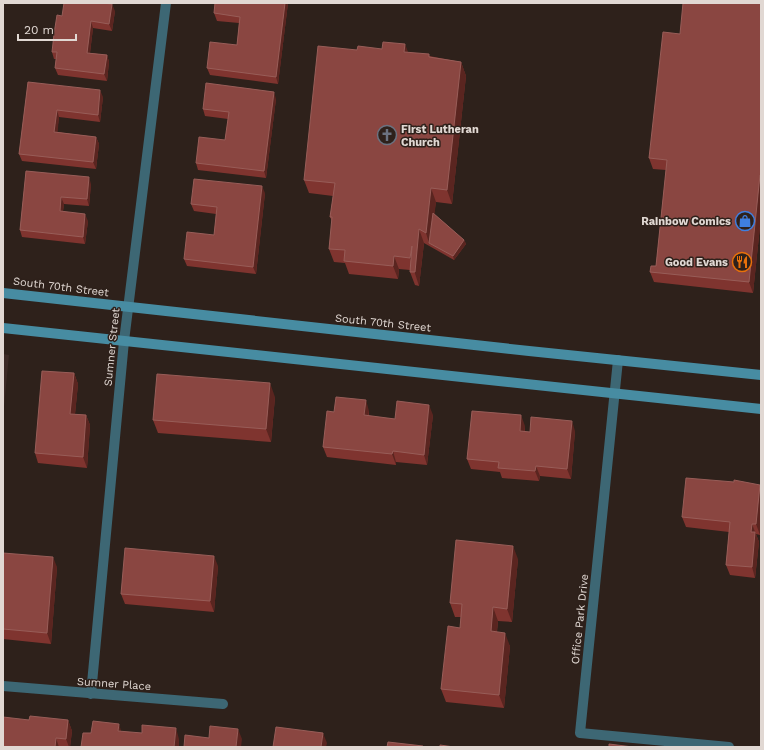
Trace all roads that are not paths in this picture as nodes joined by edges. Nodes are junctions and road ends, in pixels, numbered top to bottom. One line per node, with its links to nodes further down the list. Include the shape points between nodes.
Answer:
1 (166, 3): 3 (street, Sumner Street)
2 (3, 293): 3 (main road, South 70th Street)
3 (128, 307): 5 (street, Sumner Street); 6 (main road, South 70th Street)
4 (3, 328): 5 (main road)
5 (124, 341): 8 (main road); 11 (street, Sumner Street)
6 (618, 360): 7 (main road, South 70th Street); 8 (street, Office Park Drive)
7 (761, 374)
8 (615, 393): 9 (main road); 13 (street, Office Park Drive, via 580,733)
9 (761, 409)
10 (3, 686): 11 (street, Sumner Place)
11 (90, 694): 12 (street, Sumner Place)
12 (222, 704)
13 (729, 747)

